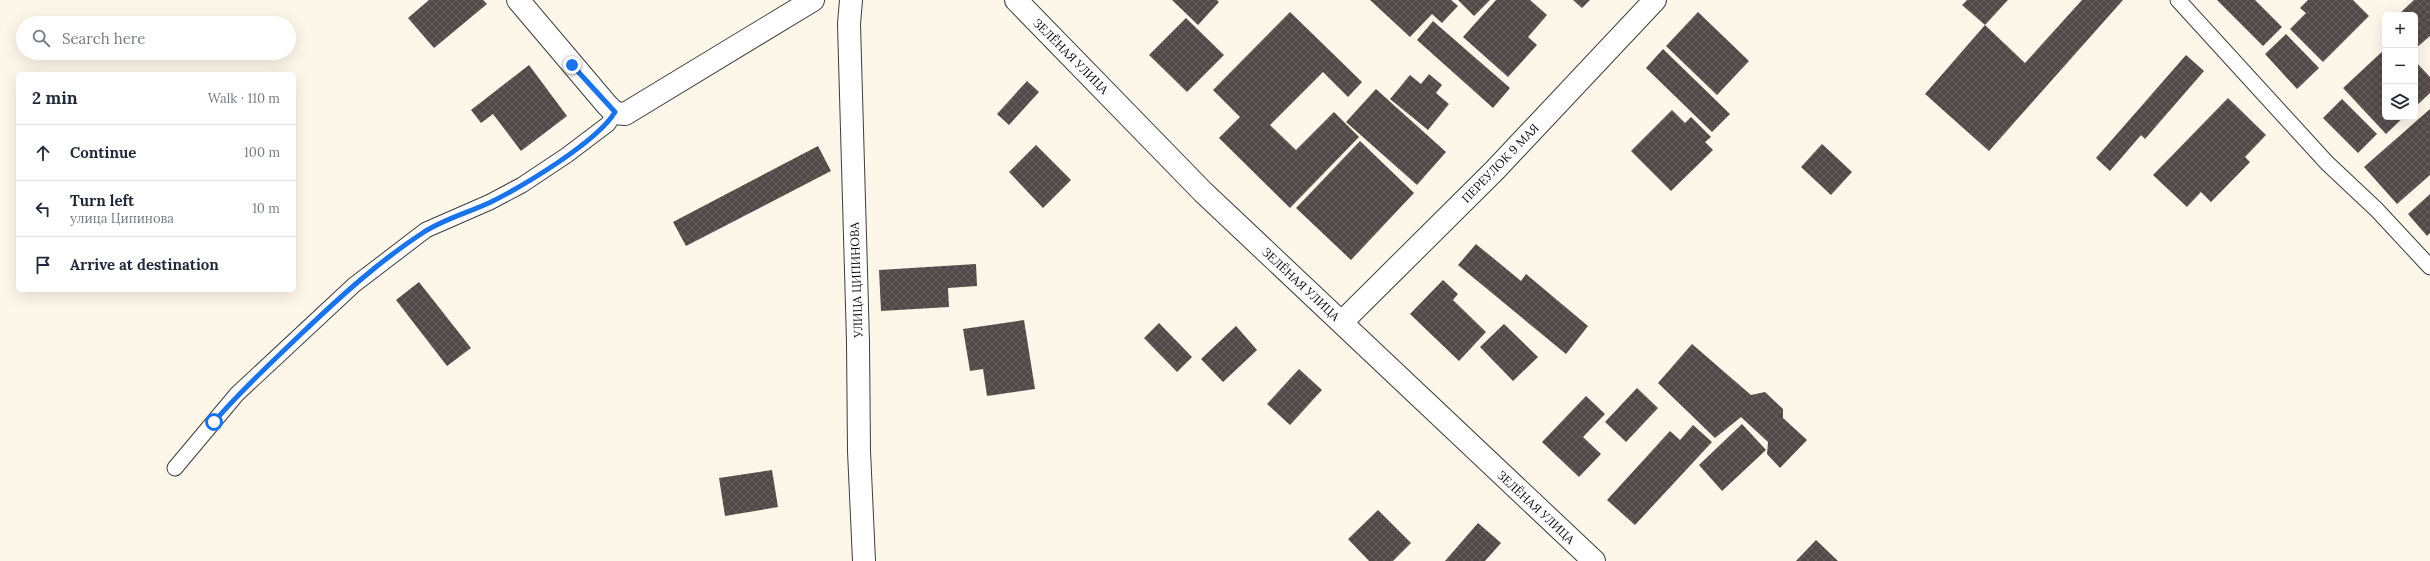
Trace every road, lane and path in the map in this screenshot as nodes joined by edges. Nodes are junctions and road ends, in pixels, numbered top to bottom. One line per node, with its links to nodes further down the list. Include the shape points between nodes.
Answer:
1 (518, 0): 7 (street)
2 (813, 0): 7 (street, via 634,111 625,114)
3 (851, 0): 11 (street, УЛИЦА ЦИПИНОВА, via 849,24)
4 (1016, 0): 9 (street, ЗЕЛЁНАЯ УЛИЦА, via 1203,192)
5 (1655, 0): 9 (street, ПЕРЕУЛОК 9 МАЯ, via 1495,170)
6 (2178, 0): 8 (lane, via 2327,163 2382,215)
7 (615, 112): 10 (lane, via 608,124 567,156 490,202 426,230 354,285 238,394)
8 (2430, 267)
9 (1342, 322): 12 (street, ЗЕЛЁНАЯ УЛИЦА)
10 (175, 468)
11 (864, 561)
12 (1594, 561)

